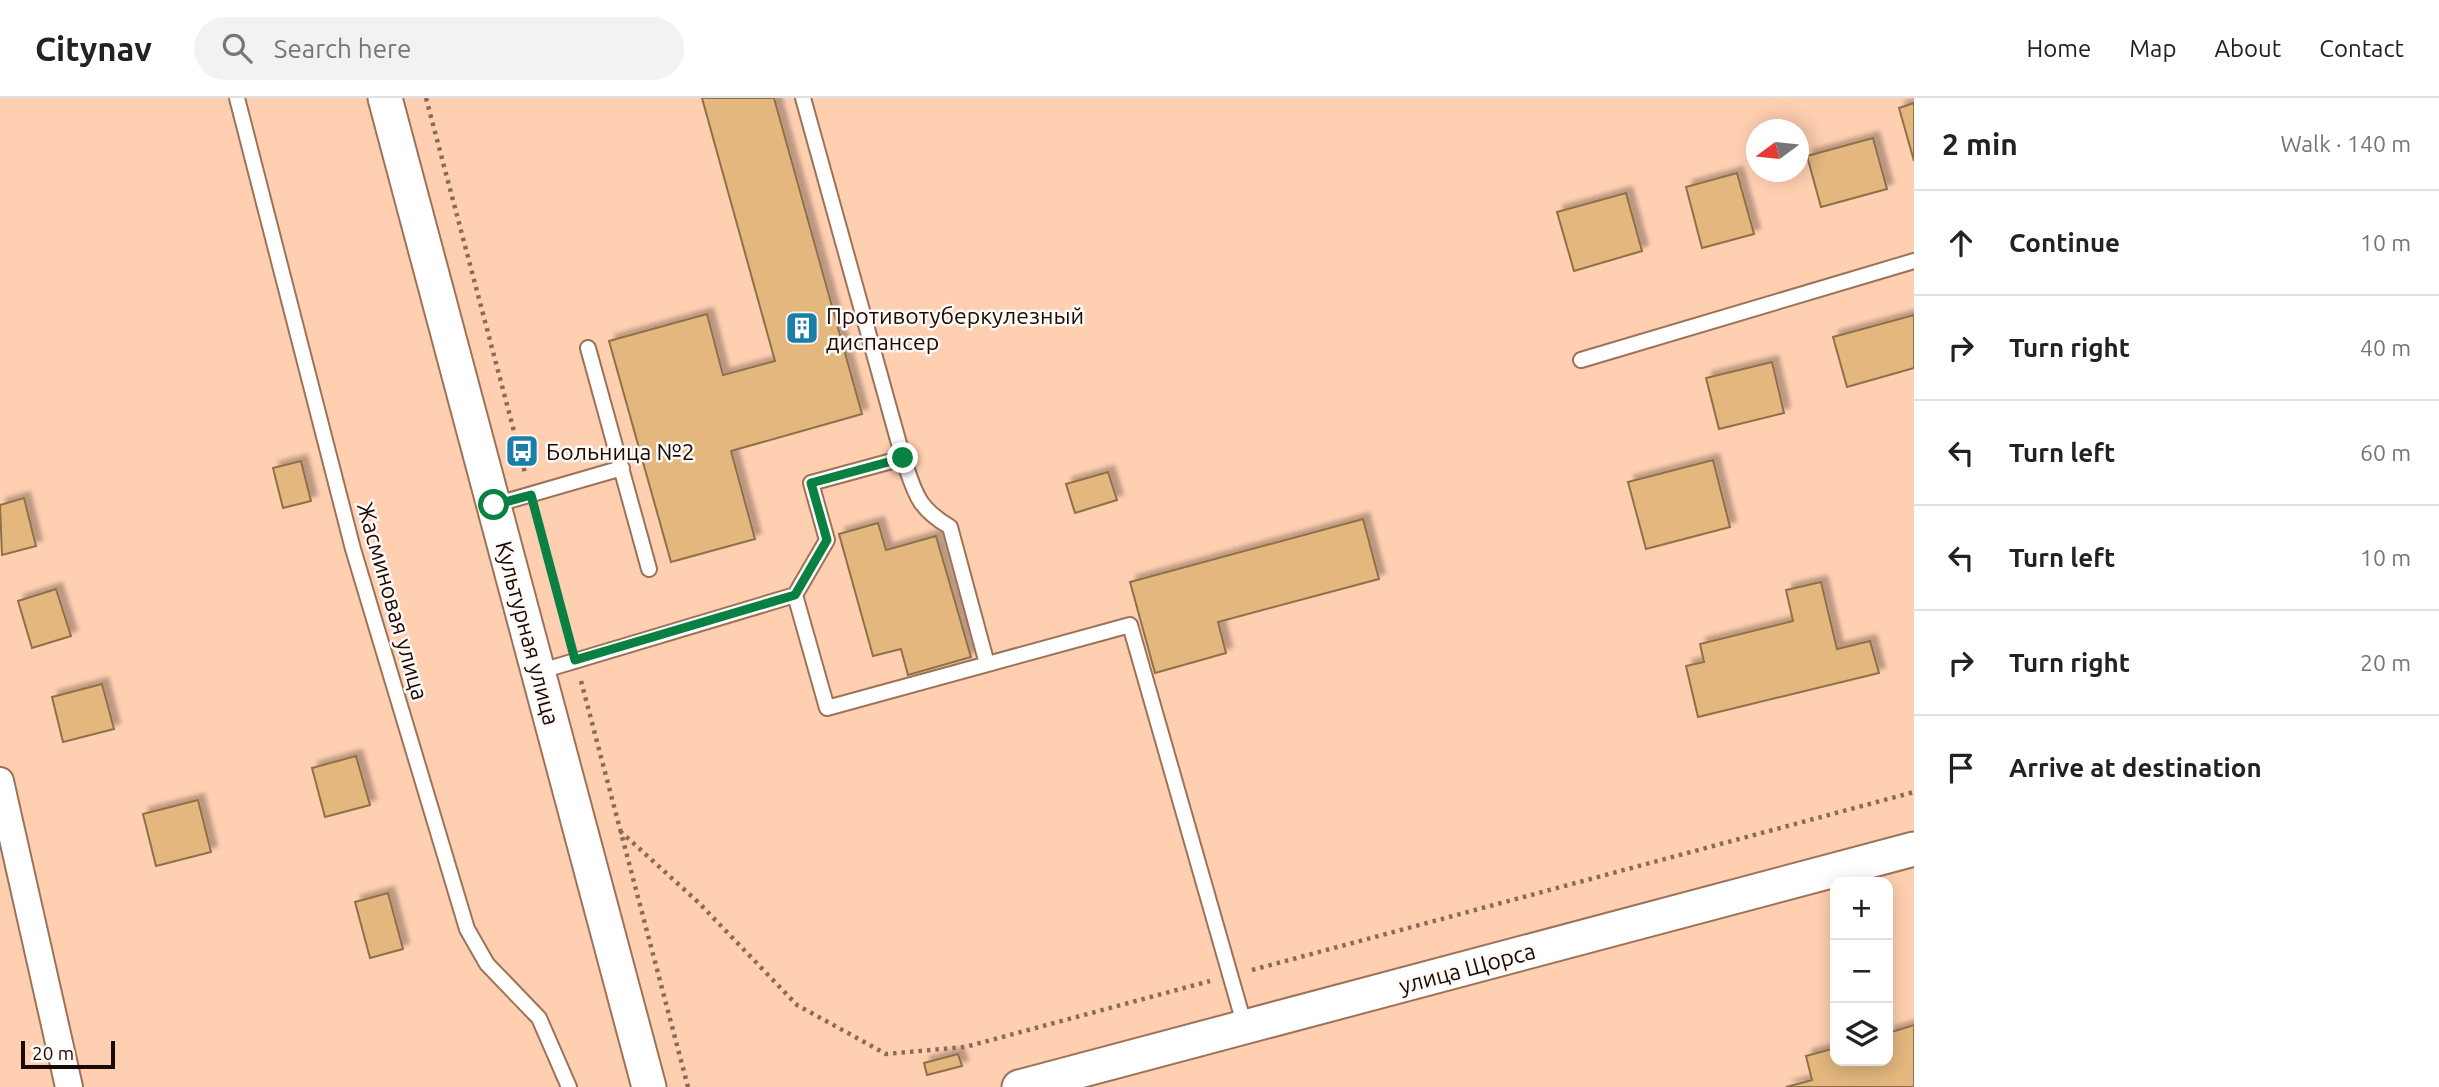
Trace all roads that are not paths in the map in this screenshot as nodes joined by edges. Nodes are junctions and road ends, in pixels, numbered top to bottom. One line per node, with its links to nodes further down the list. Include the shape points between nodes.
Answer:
1 (237, 98): 19 (lane, Жасминовая улица, via 354,549 467,929 487,964 539,1018)
2 (385, 98): 9 (street, Культурная улица)
3 (803, 98): 7 (lane)
4 (1914, 261): 6 (lane)
5 (588, 348): 8 (lane)
6 (1581, 360)
7 (903, 458): 11 (lane, via 811,483 827,540); 12 (lane, via 919,503 950,527)
8 (622, 468): 9 (lane); 10 (lane)
9 (494, 505): 13 (street, Культурная улица)
10 (649, 569)
11 (795, 595): 12 (lane, via 827,708); 13 (lane)
12 (987, 664): 16 (lane, via 1130,625)
13 (538, 672): 20 (street, Культурная улица)
14 (0, 781): 18 (street)
15 (1914, 849): 16 (street, улица Щорса)
16 (1245, 1027): 17 (street, улица Щорса)
17 (1056, 1082): 21 (street, улица Щорса)
18 (69, 1087)
19 (569, 1087)
20 (649, 1087)
21 (1019, 1087)

